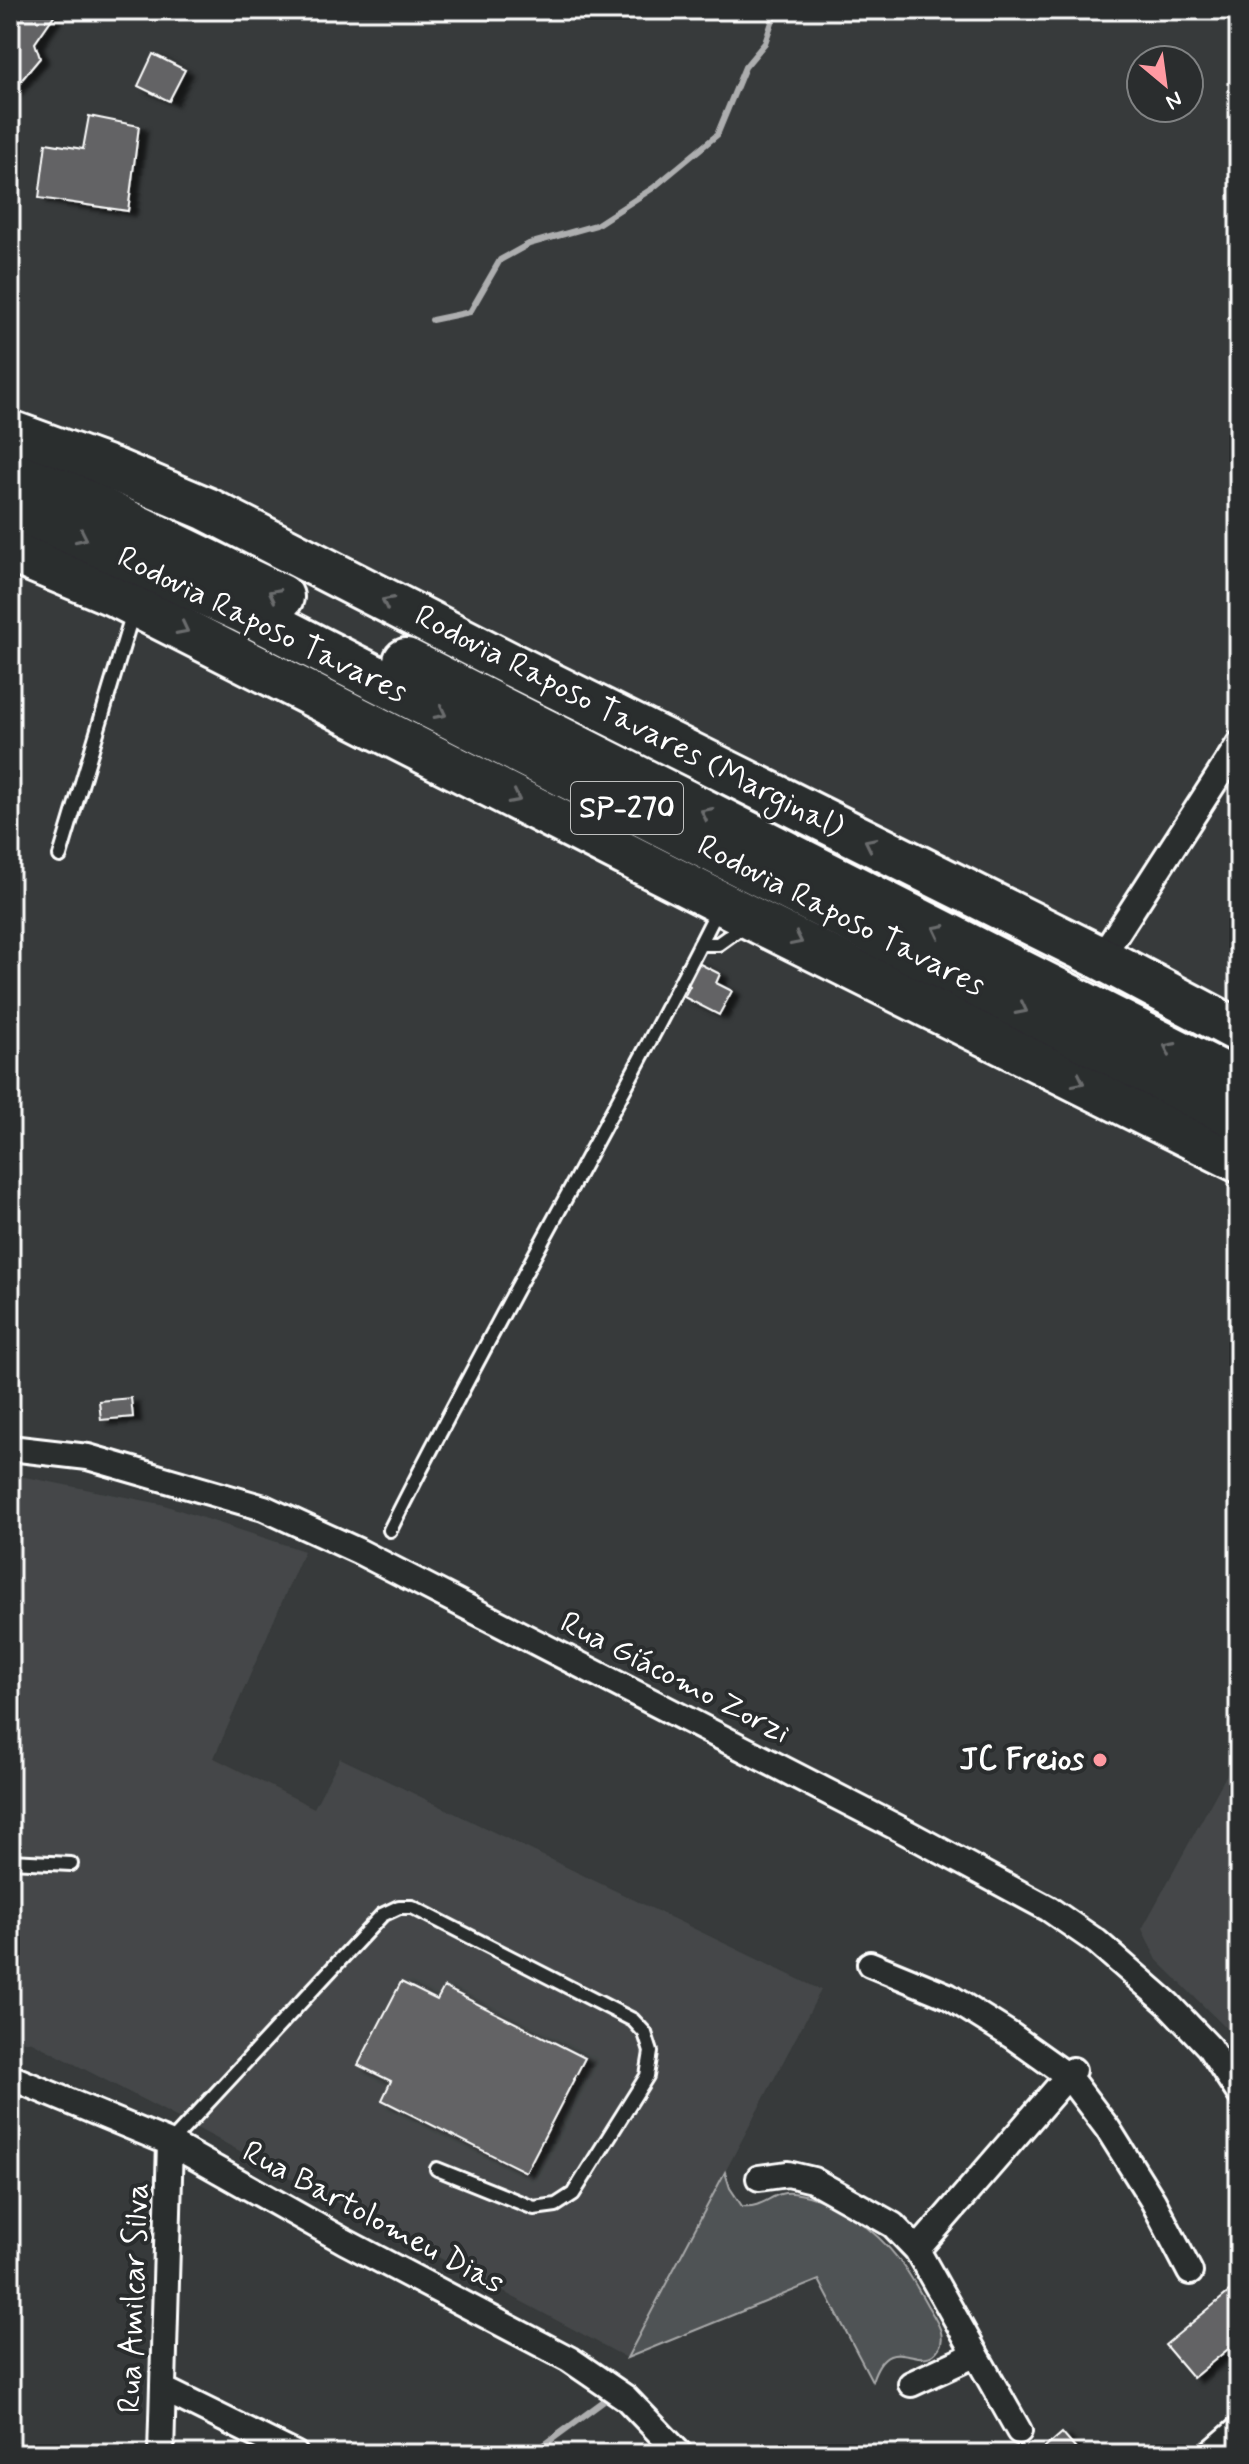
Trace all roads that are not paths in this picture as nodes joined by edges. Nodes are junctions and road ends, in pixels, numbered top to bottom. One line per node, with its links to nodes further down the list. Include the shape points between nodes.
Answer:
1 (17, 443): 10 (highway, Rodovia Raposo Tavares (Marginal) / SP-270, one-way to 1, via 207,509 117,471); 12 (highway, Rodovia Raposo Tavares / SP-270, one-way to 1, via 68,494)
2 (10, 507): 13 (highway, Rodovia Raposo Tavares / SP-270, one-way to 13, via 242,610)
3 (10, 551): 5 (highway, Rodovia Raposo Tavares / SP-270)
4 (10, 566): 5 (highway)
5 (124, 600): 7 (lane); 8 (highway, Rodovia Raposo Tavares / SP-270, one-way to 8)
6 (1239, 744): 10 (street)
7 (60, 856)
8 (737, 910): 9 (lane); 9 (lane, via 718,944); 14 (highway, Rodovia Raposo Tavares / SP-270, one-way to 14)
9 (700, 944): 16 (lane)
10 (1101, 958): 11 (highway, Rodovia Raposo Tavares (Marginal) / SP-270)
11 (1239, 1031)
12 (1239, 1083)
13 (1239, 1118)
14 (1239, 1161)
15 (10, 1448): 22 (street, Rua Giácomo Zorzi, via 88,1457 264,1508 904,1831 1049,1909 1110,1952 1209,2047)
16 (390, 1530)
17 (10, 1861): 18 (lane)
18 (71, 1864)
19 (870, 1964): 20 (street, via 948,1996)
20 (1070, 2073): 26 (street); 27 (street, via 1145,2189)
21 (10, 2077): 23 (street, Rua Bartolomeu Dias)
22 (1239, 2093)
23 (170, 2143): 24 (lane, via 382,1915 412,1907 633,2020 645,2033 651,2052 647,2076 573,2194 556,2205 534,2208); 30 (street, Rua Amilcar Silva); 35 (street, Rua Bartolomeu Dias, via 569,2359 626,2398)
24 (437, 2169)
25 (759, 2178): 26 (street, via 788,2174 813,2180 893,2225)
26 (917, 2250): 28 (street)
27 (1190, 2272)
28 (974, 2355): 29 (street); 32 (street)
29 (911, 2384)
30 (163, 2389): 33 (street, Rua Amilcar Silva); 34 (street)
31 (1239, 2429): 36 (street)
32 (1019, 2431)
33 (161, 2454)
34 (295, 2454)
35 (680, 2454)
36 (1210, 2454)

